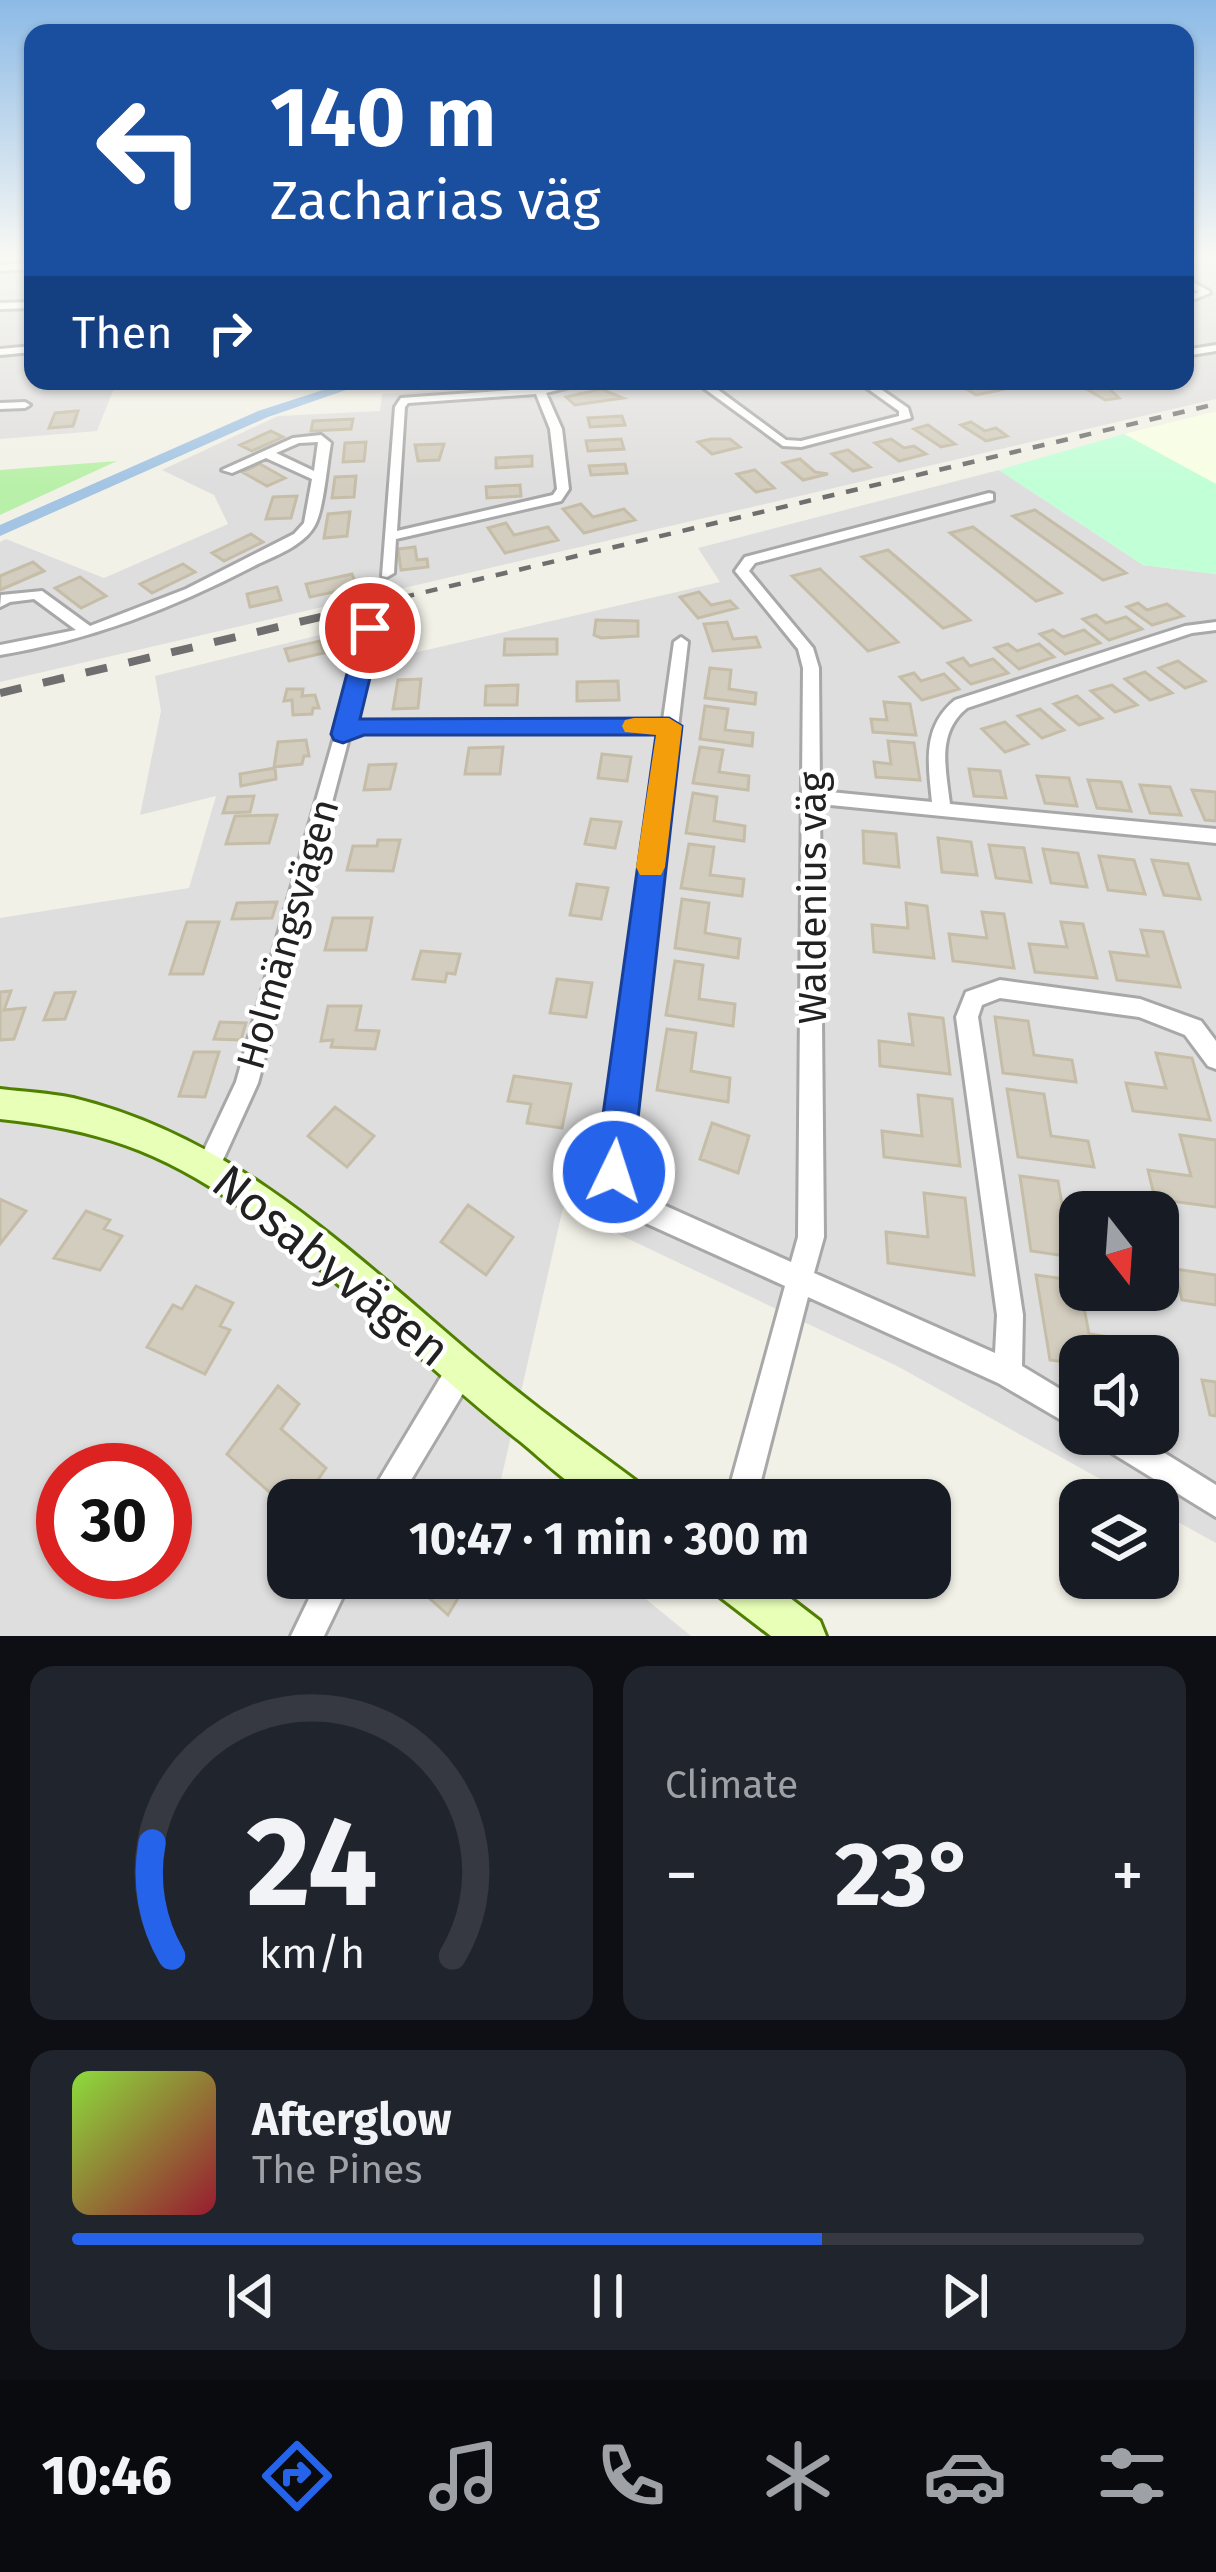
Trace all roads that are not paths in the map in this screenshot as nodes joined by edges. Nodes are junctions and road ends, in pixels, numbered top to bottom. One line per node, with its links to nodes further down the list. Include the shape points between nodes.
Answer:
1 (545, 390): 4 (street)
2 (710, 390): 3 (street, via 773,439 801,444 905,418)
3 (875, 390)
4 (540, 391): 11 (street, via 405,400); 11 (street, via 556,429 563,489 557,498)
5 (25, 405): 6 (street)
6 (0, 406)
7 (266, 453): 8 (street); 9 (street); 9 (street, via 321,438)
8 (228, 470)
9 (319, 478): 16 (street, via 299,537 165,606)
10 (988, 497): 21 (street, Waldenius väg, via 751,560 742,571 805,648)
11 (390, 536): 12 (street)
12 (387, 573)
13 (0, 603): 16 (street, via 37,594)
14 (1216, 626): 22 (street, via 946,713 937,742)
15 (370, 628): 20 (street, Holmängsvägen)
16 (87, 631): 18 (street)
17 (681, 642): 19 (street)
18 (0, 650)
19 (669, 726): 20 (street, via 361,727); 27 (street, via 614,1172 631,1203)
20 (343, 734): 26 (street, Holmängsvägen, via 247,1083)
21 (814, 797): 22 (street); 27 (street, Waldenius väg, via 811,1237)
22 (942, 810): 23 (street)
23 (1216, 836)
24 (1216, 1059): 29 (street, via 1193,1028 1140,1008 1000,989 973,999 967,1017 1010,1315)
25 (0, 1104): 26 (main road, Nosabyvägen, via 46,1105 103,1120)
26 (208, 1165): 28 (main road, Nosabyvägen, via 307,1236)
27 (801, 1280): 29 (street); 34 (street, Waldenius väg)
28 (461, 1370): 32 (street); 33 (main road, Nosabyvägen)
29 (1008, 1372): 30 (street)
30 (1059, 1405)
31 (1141, 1455): 35 (street)
32 (395, 1479)
33 (601, 1479)
34 (746, 1479)
35 (1216, 1502)
36 (326, 1599): 38 (street)
37 (757, 1599): 39 (main road)
38 (307, 1636)
39 (805, 1636)

